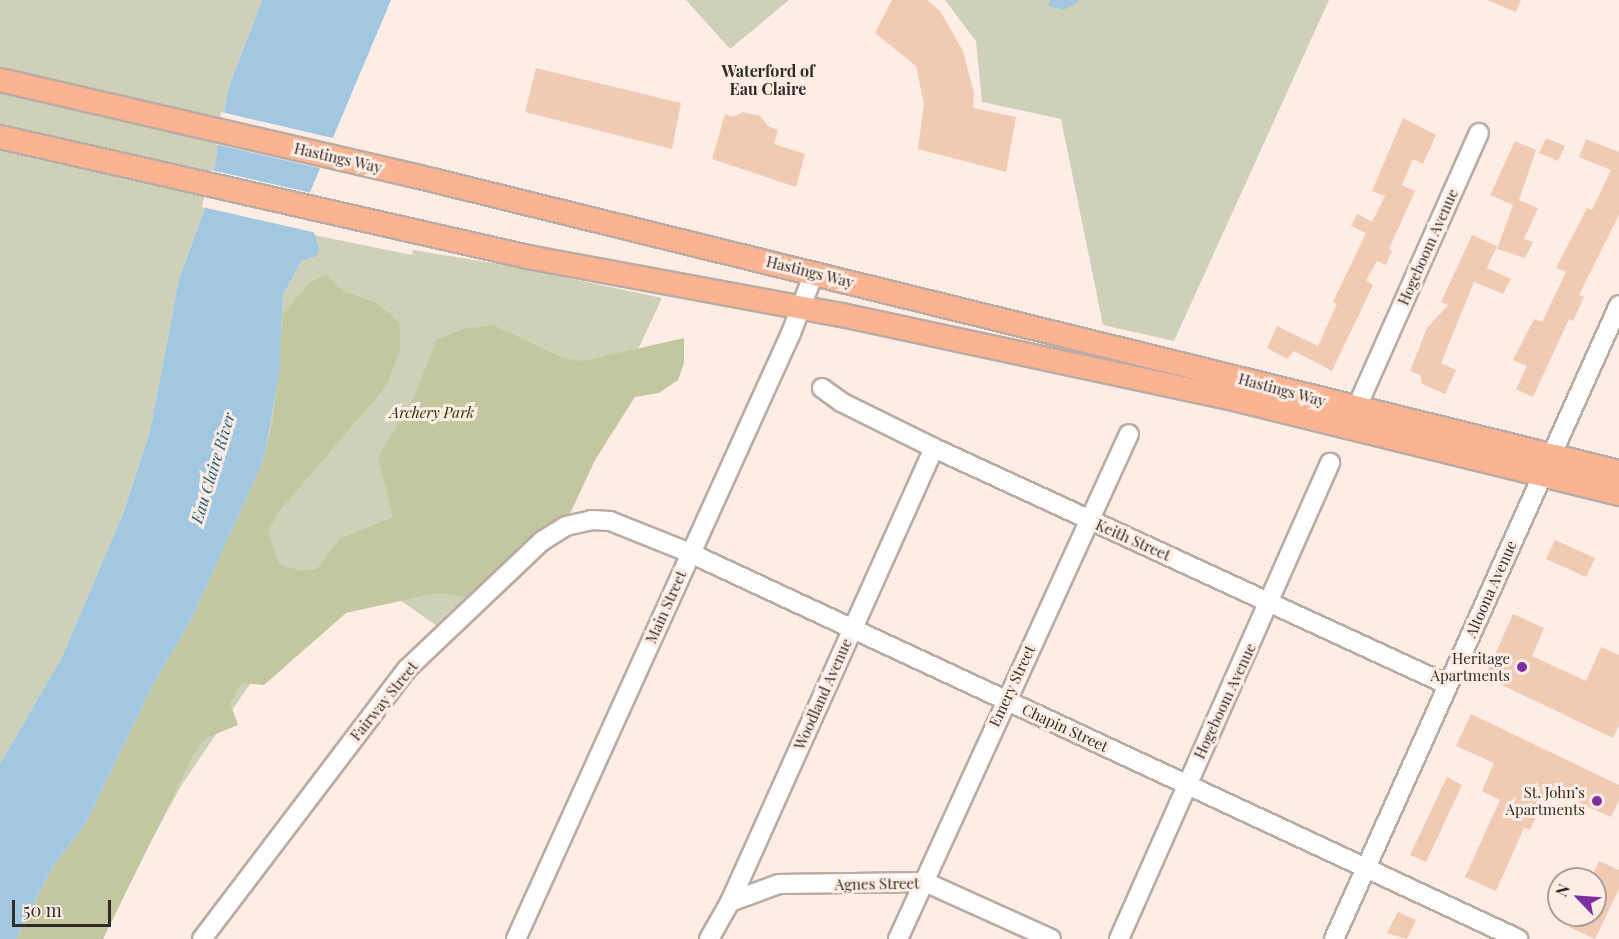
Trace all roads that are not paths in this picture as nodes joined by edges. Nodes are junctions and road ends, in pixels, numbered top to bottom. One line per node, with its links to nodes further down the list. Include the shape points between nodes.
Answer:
1 (0, 80): 4 (main road, Hastings Way)
2 (1479, 134): 8 (street, Hogeboom Avenue)
3 (0, 137): 6 (main road, Hastings Way, via 417,232)
4 (814, 273): 6 (street, Main Street); 8 (main road, Hastings Way)
5 (1619, 305): 11 (street, Altoona Avenue)
6 (802, 309): 8 (main road, Hastings Way, via 1225,397); 18 (street, Main Street)
7 (822, 388): 10 (street, Keith Street, via 841,402)
8 (1352, 418): 11 (main road, Hastings Way); 14 (main road, Hastings Way)
9 (1129, 434): 17 (street, Emery Street)
10 (934, 448): 17 (street, Keith Street); 20 (street, Woodland Avenue)
11 (1551, 456): 13 (main road, Hastings Way); 14 (street, Altoona Avenue)
12 (1330, 463): 19 (street, Hogeboom Avenue)
13 (1619, 472)
14 (1542, 476): 15 (main road, Hastings Way); 21 (street, Altoona Avenue)
15 (1619, 494)
16 (610, 521): 18 (street, Chapin Street); 27 (street, Fairway Street, via 591,520 566,526 542,541 407,669)
17 (1089, 521): 19 (street, Keith Street); 22 (street, Emery Street)
18 (690, 554): 20 (street, Chapin Street); 28 (street, Main Street)
19 (1271, 601): 21 (street, Keith Street); 23 (street, Hogeboom Avenue)
20 (852, 628): 22 (street, Chapin Street); 26 (street, Woodland Avenue)
21 (1448, 685): 24 (street, Altoona Avenue)
22 (1005, 700): 23 (street, Chapin Street); 25 (street, Emery Street)
23 (1186, 784): 24 (street, Chapin Street); 32 (street, Hogeboom Avenue)
24 (1366, 867): 33 (street, Altoona Avenue); 34 (street, Chapin Street)
25 (925, 882): 26 (street, Agnes Street, via 779,884); 30 (street, Emery Street); 31 (street, Agnes Street)
26 (730, 902): 29 (street, Woodland Avenue)
27 (202, 939)
28 (516, 939)
29 (709, 939)
30 (898, 939)
31 (1051, 939)
32 (1119, 939)
33 (1334, 939)
34 (1518, 939)

